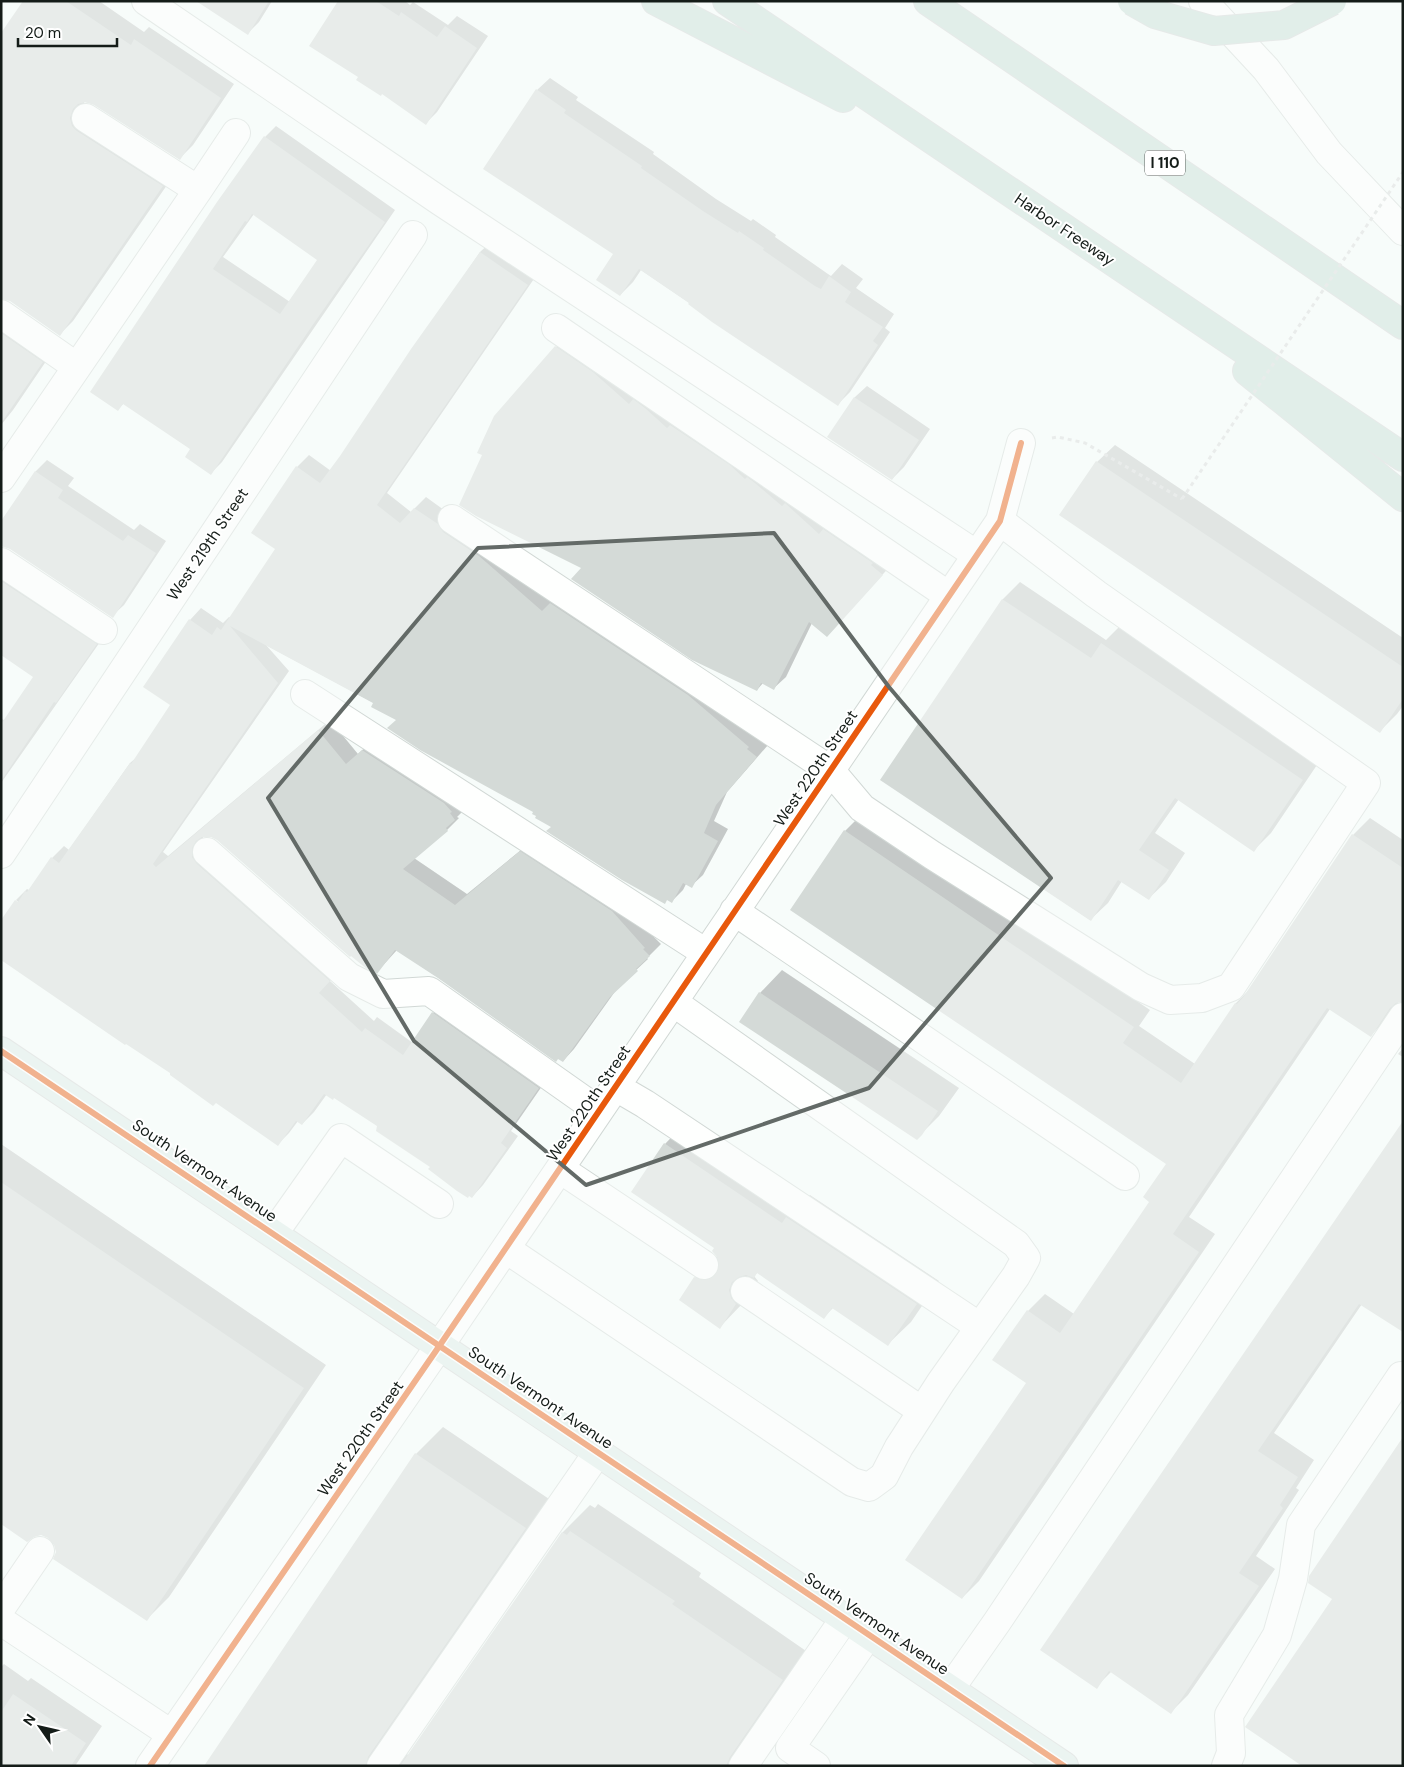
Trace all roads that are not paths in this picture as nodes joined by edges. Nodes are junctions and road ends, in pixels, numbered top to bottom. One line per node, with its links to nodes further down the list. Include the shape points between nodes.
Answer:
1 (146, 1): 25 (street, via 448,206)
2 (656, 1): 10 (highway)
3 (727, 1): 10 (highway, Harbor Freeway)
4 (928, 1): 16 (highway, I 110)
5 (1132, 1): 7 (highway, bridge, via 1155,14 1214,30 1284,25)
6 (1203, 1): 12 (street, via 1266,70 1329,153)
7 (1332, 1)
8 (86, 118): 11 (street)
9 (236, 133): 11 (street)
10 (958, 158): 14 (highway, Harbor Freeway)
11 (198, 190): 18 (street)
12 (1403, 231)
13 (413, 235): 32 (street, West 219th Street)
14 (1096, 250): 20 (highway, Harbor Freeway); 22 (highway)
15 (1, 314): 18 (street)
16 (1403, 326)
17 (556, 328): 27 (street)
18 (77, 367): 21 (street)
19 (1021, 444): 24 (street, West 220th Street)
20 (1403, 458)
21 (1, 478)
22 (1403, 497)
23 (452, 519): 30 (street)
24 (1000, 521): 25 (street, West 220th Street); 30 (street, via 1096,594 1366,783 1231,987 1202,998 1170,1000 1141,987 862,808)
25 (977, 554): 27 (street, West 220th Street)
26 (1, 562): 28 (street)
27 (949, 596): 30 (street, West 220th Street)
28 (103, 630)
29 (305, 694): 34 (street)
30 (830, 770): 33 (street, West 220th Street)
31 (207, 852): 39 (street, via 349,976 383,994 429,991)
32 (1, 854)
33 (734, 911): 34 (street, West 220th Street); 41 (street)
34 (706, 953): 35 (street, West 220th Street)
35 (673, 1002): 38 (street, West 220th Street); 47 (street, via 1016,1244 1026,1258)
36 (1403, 1017): 57 (street)
37 (1, 1051): 43 (main road, South Vermont Avenue)
38 (616, 1087): 39 (street, West 220th Street); 47 (street)
39 (599, 1110): 40 (street, West 220th Street)
40 (560, 1169): 44 (street, West 220th Street); 45 (street)
41 (1125, 1176)
42 (439, 1204): 43 (street, via 341,1138)
43 (274, 1233): 48 (main road, South Vermont Avenue)
44 (506, 1249): 48 (street, West 220th Street); 50 (street, via 852,1482 869,1487 884,1476)
45 (704, 1265)
46 (745, 1291): 50 (street)
47 (980, 1327): 50 (street)
48 (440, 1346): 51 (main road, South Vermont Avenue); 58 (street, West 220th Street)
49 (1402, 1376): 65 (street, via 1301,1525 1293,1579 1277,1635 1229,1715 1231,1753)
50 (922, 1411)
51 (598, 1452): 54 (main road, South Vermont Avenue); 61 (street)
52 (40, 1551): 53 (street)
53 (1, 1608)
54 (845, 1618): 56 (main road, South Vermont Avenue); 62 (street)
55 (1, 1621): 58 (street)
56 (868, 1634): 57 (main road, South Vermont Avenue); 63 (street, via 790,1748)
57 (950, 1689): 59 (main road, South Vermont Avenue)
58 (171, 1734): 60 (street, West 220th Street)
59 (1037, 1758): 64 (main road, South Vermont Avenue)
60 (150, 1766)
61 (381, 1766)
62 (744, 1766)
63 (816, 1766)
64 (1064, 1766)
65 (1226, 1766)

